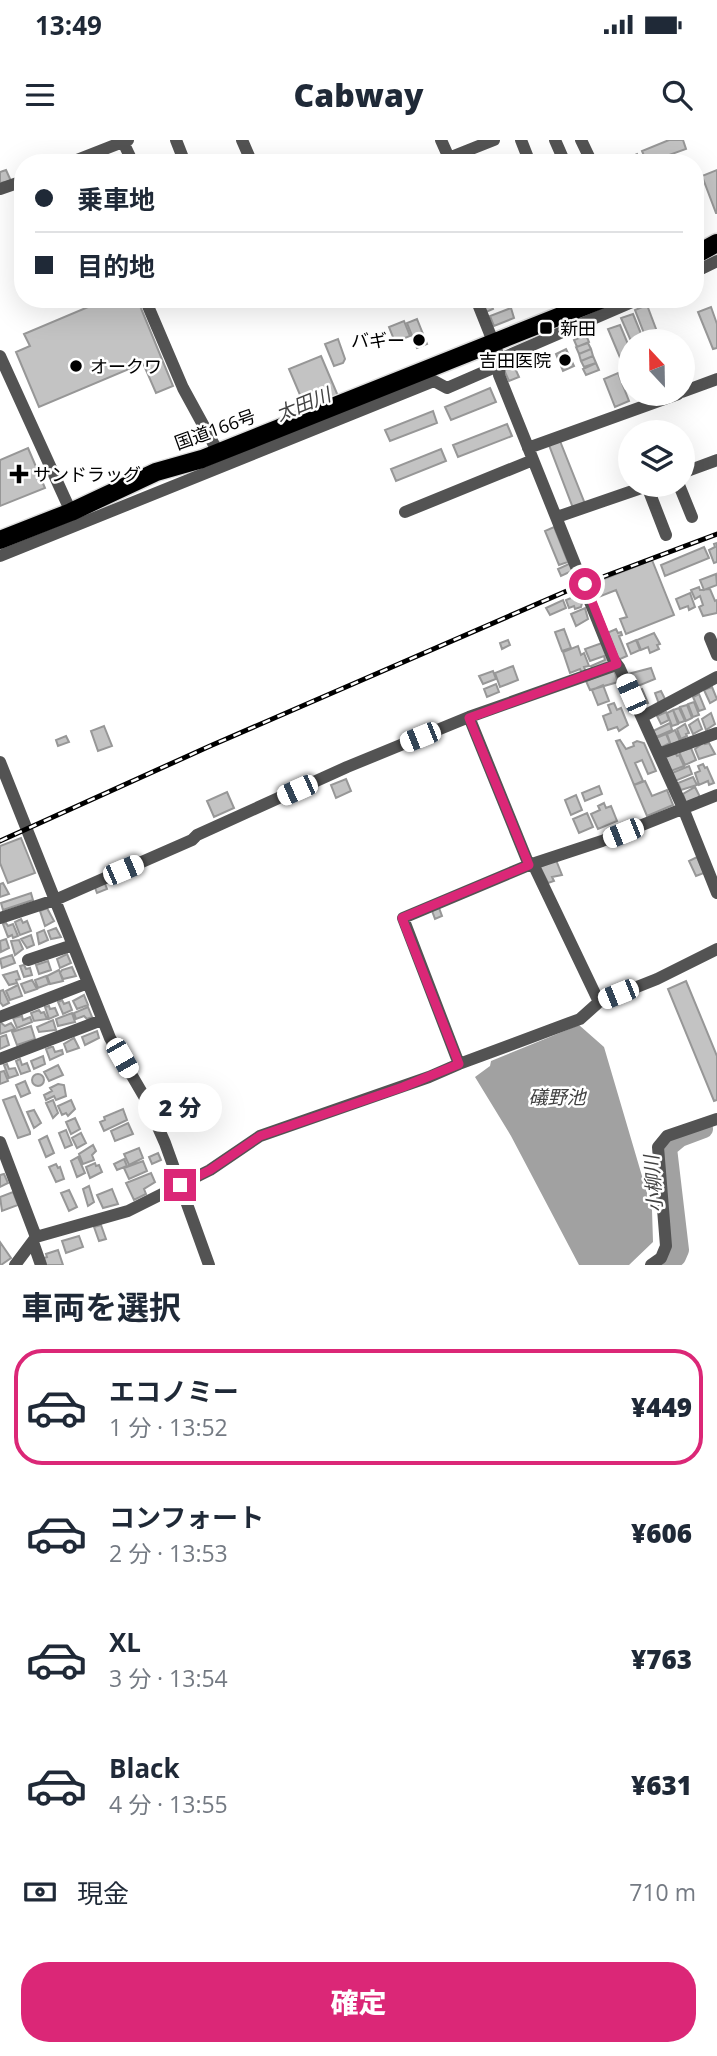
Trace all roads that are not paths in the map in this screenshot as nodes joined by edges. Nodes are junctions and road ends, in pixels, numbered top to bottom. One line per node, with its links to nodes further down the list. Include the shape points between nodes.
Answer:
1 (494, 140): 4 (street)
2 (125, 141): 3 (street)
3 (92, 154)
4 (458, 154)
5 (149, 308): 13 (street, via 183,388)
6 (480, 308): 8 (street)
7 (599, 308): 8 (highway, 国道166号)
8 (498, 354): 13 (highway, 国道166号); 14 (street, via 499,375); 26 (street, via 447,388 434,381)
9 (0, 356): 20 (street)
10 (717, 379): 11 (street)
11 (695, 387)
12 (633, 406): 14 (street)
13 (218, 452): 20 (highway, 国道166号, via 156,472)
14 (531, 454): 21 (street); 22 (street)
15 (717, 460): 16 (street)
16 (695, 468)
17 (618, 496): 22 (street)
18 (653, 497): 24 (street)
19 (684, 497): 23 (street)
20 (71, 512): 25 (highway, 国道166号)
21 (405, 512)
22 (557, 517): 29 (street)
23 (692, 517)
24 (666, 536)
25 (0, 540)
26 (0, 556)
27 (710, 638): 28 (street)
28 (717, 655)
29 (617, 664): 31 (street); 32 (street)
30 (717, 677): 32 (street)
31 (469, 718): 38 (street); 40 (street, via 347,767)
32 (642, 718): 34 (street)
33 (717, 733): 34 (street)
34 (659, 754): 37 (street)
35 (0, 762): 40 (street)
36 (717, 795): 37 (street)
37 (683, 808): 38 (street); 39 (street)
38 (531, 864): 46 (street); 50 (street, via 402,918)
39 (717, 893)
40 (55, 900): 41 (street); 42 (street)
41 (0, 918)
42 (73, 945): 44 (street); 45 (street)
43 (717, 948): 46 (street)
44 (28, 960)
45 (88, 983): 47 (street); 48 (street)
46 (599, 1002): 50 (street, via 580,1019)
47 (0, 1017)
48 (102, 1020): 49 (street); 53 (street, via 145,1098)
49 (0, 1059)
50 (459, 1064): 53 (street, via 260,1136)
51 (717, 1119): 58 (street, via 667,1136 658,1147 666,1246)
52 (0, 1142): 54 (street)
53 (180, 1185): 54 (street, via 128,1211); 57 (street)
54 (34, 1240): 55 (street); 56 (street)
55 (15, 1265)
56 (41, 1265)
57 (209, 1265)
58 (651, 1265)

